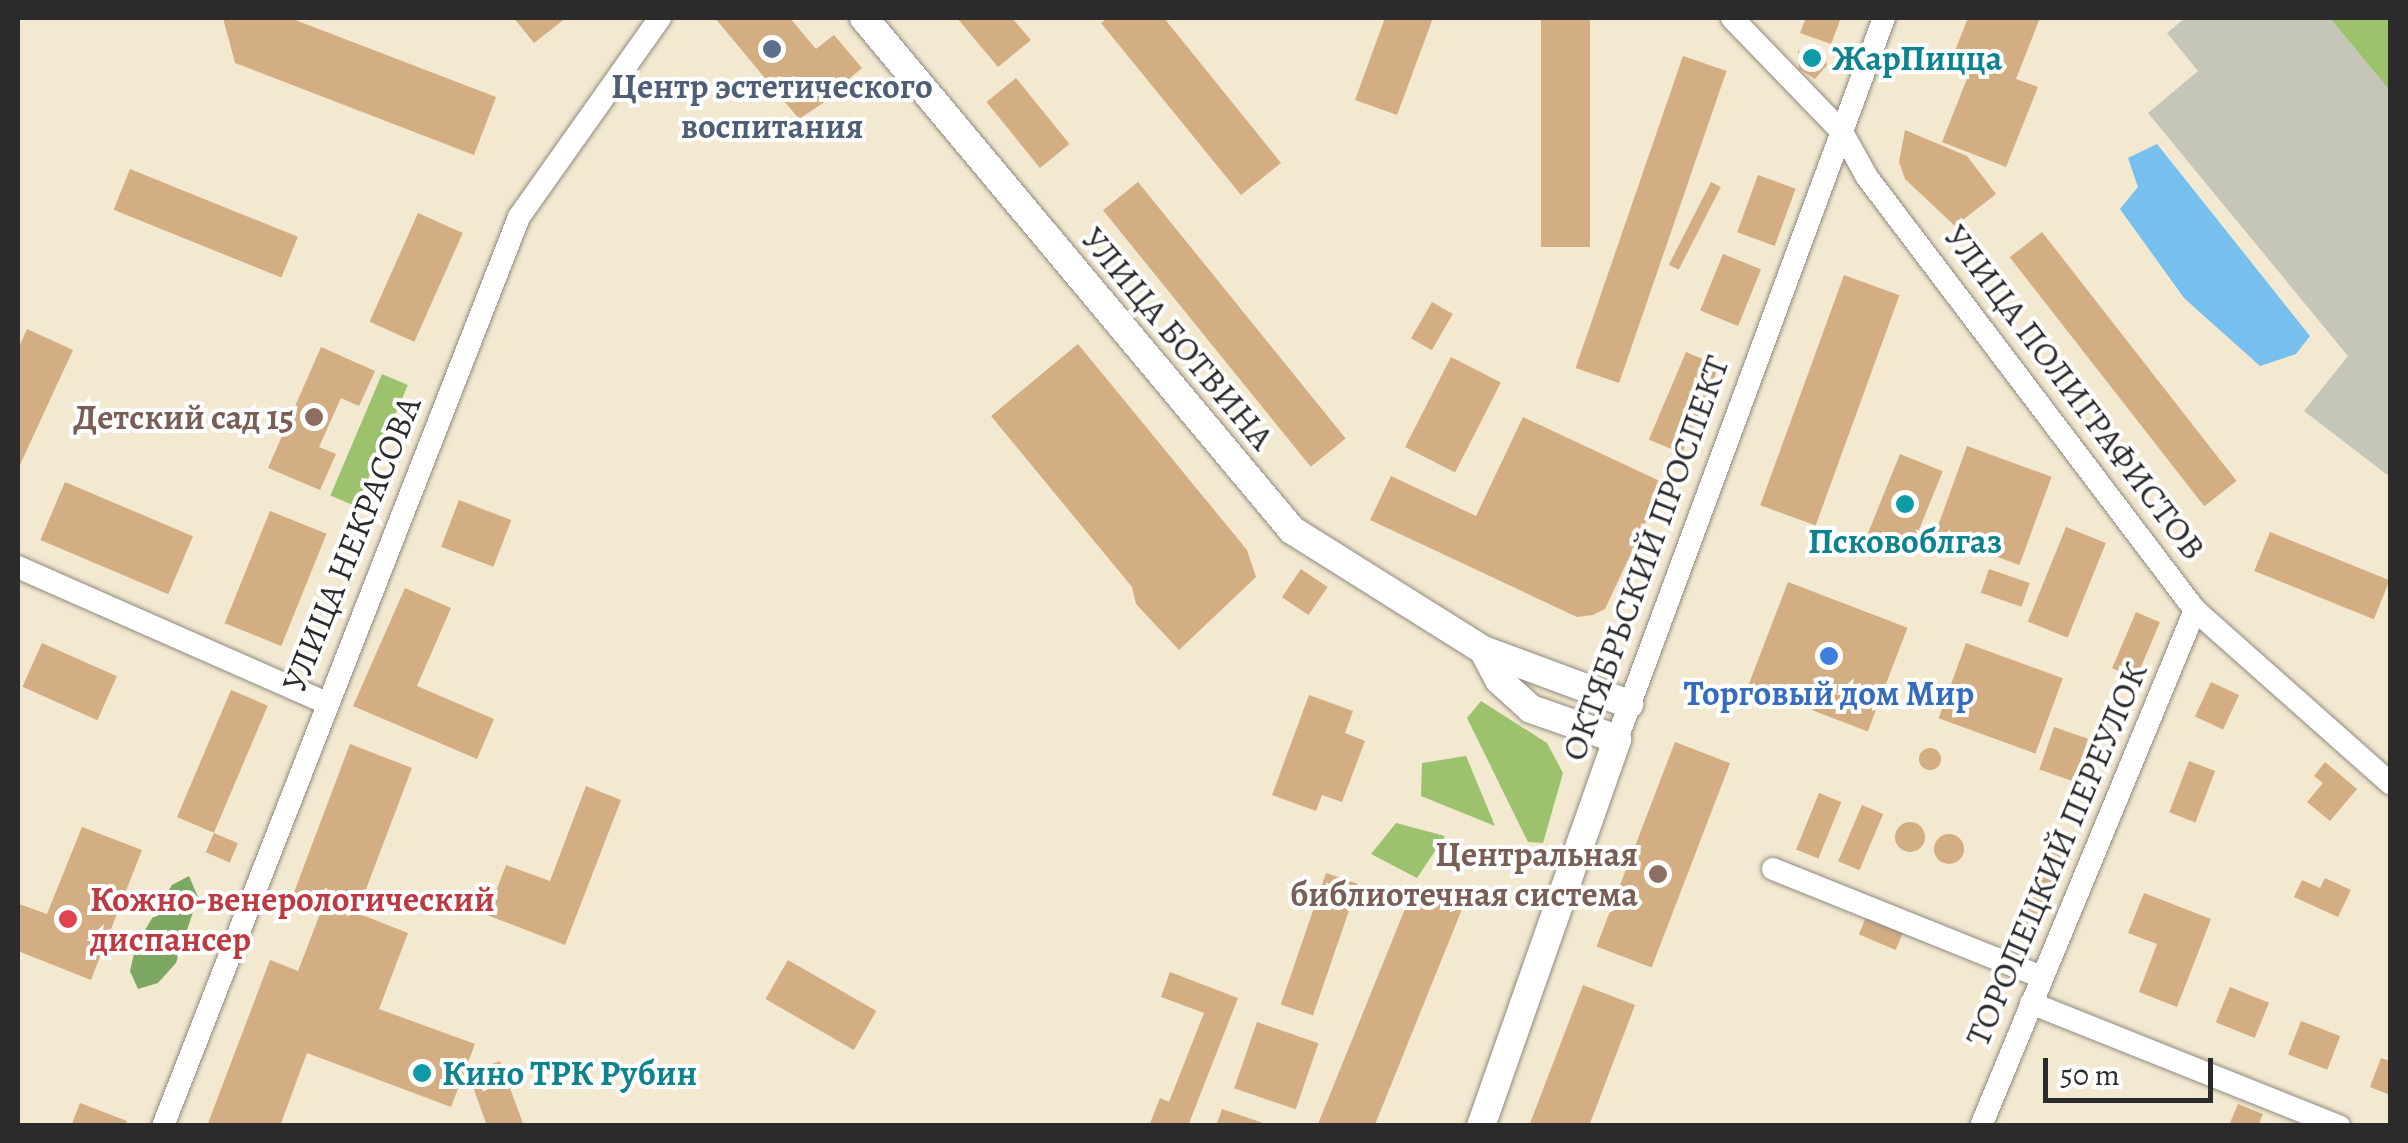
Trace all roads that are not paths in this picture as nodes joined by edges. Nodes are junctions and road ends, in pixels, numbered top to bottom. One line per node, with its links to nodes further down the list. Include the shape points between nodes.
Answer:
1 (660, 18): 9 (street, УЛИЦА НЕКРАСОВА, via 519,218)
2 (864, 18): 8 (main road, УЛИЦА БОТВИНА, via 1292,530)
3 (1732, 18): 5 (street, УЛИЦА ПОЛИГРАФИСТОВ)
4 (1884, 18): 5 (street, ОКТЯБРЬСКИЙ ПРОСПЕКТ)
5 (1842, 132): 7 (street, УЛИЦА ПОЛИГРАФИСТОВ, via 1867,178); 10 (street, ОКТЯБРЬСКИЙ ПРОСПЕКТ)
6 (18, 567): 9 (street)
7 (2195, 610): 12 (street, УЛИЦА ПОЛИГРАФИСТОВ); 14 (street, ТОРОПЕЦКИЙ ПЕРЕУЛОК)
8 (1483, 650): 10 (main road, УЛИЦА БОТВИНА); 11 (main road, УЛИЦА БОТВИНА, via 1499,680 1531,709)
9 (326, 704): 16 (street, УЛИЦА НЕКРАСОВА)
10 (1629, 704): 11 (street, ОКТЯБРЬСКИЙ ПРОСПЕКТ)
11 (1617, 740): 17 (main road, ОКТЯБРЬСКИЙ ПРОСПЕКТ)
12 (2390, 783)
13 (1773, 869): 14 (street)
14 (2042, 977): 15 (street, ТОРОПЕЦКИЙ ПЕРЕУЛОК)
15 (2031, 1004): 18 (street, ТОРОПЕЦКИЙ ПЕРЕУЛОК); 19 (street)
16 (163, 1126)
17 (1481, 1126)
18 (1981, 1126)
19 (2340, 1126)

